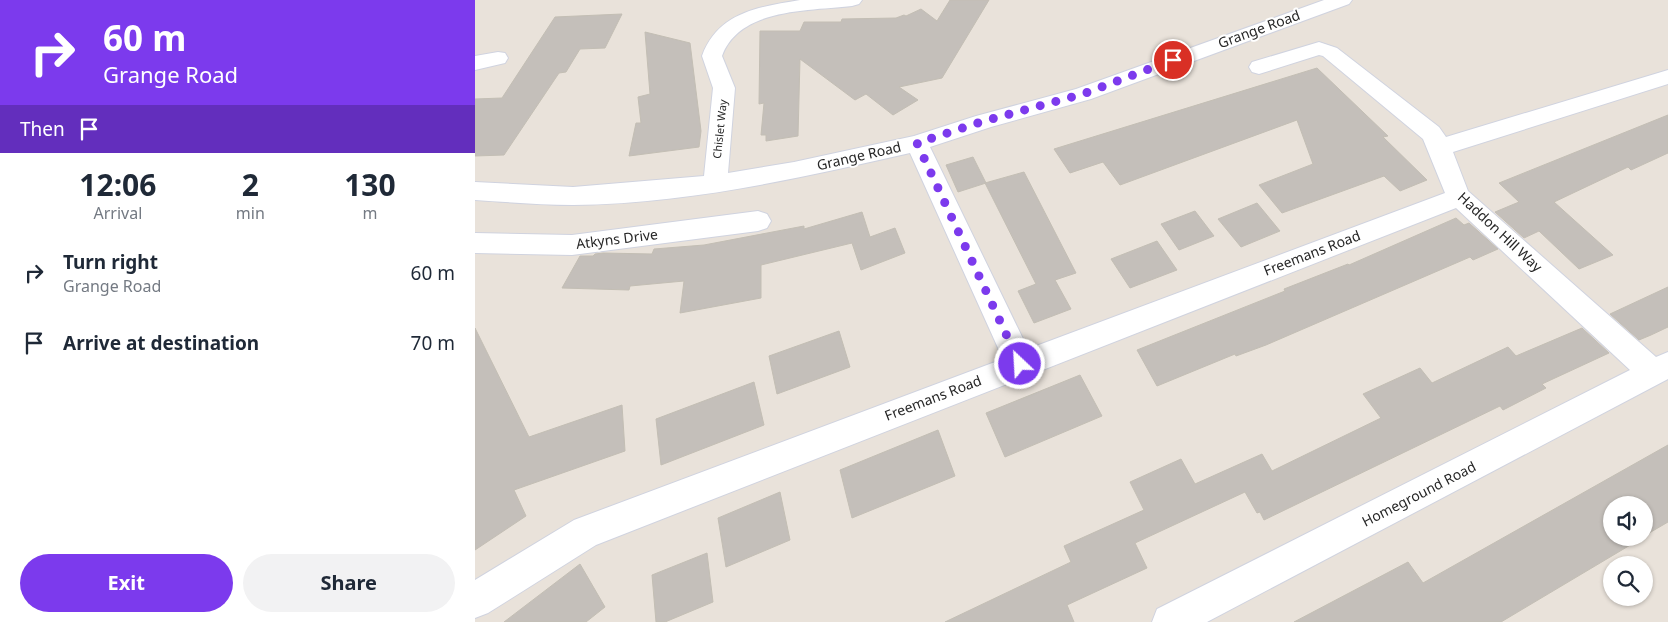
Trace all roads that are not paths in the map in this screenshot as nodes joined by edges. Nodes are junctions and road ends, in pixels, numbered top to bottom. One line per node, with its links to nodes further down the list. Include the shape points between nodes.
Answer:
1 (852, 0): 9 (street, Chislet Way, via 764,11 741,22 720,38 712,56 724,88)
2 (1342, 0): 7 (street, Grange Road, via 1083,94)
3 (498, 58): 4 (street)
4 (475, 63)
5 (1259, 67): 8 (street, Haddon Hill Way, via 1319,48 1325,49 1389,97 1431,133)
6 (1668, 77): 8 (street)
7 (917, 143): 9 (street, Grange Road, via 794,171); 14 (street)
8 (1441, 147): 11 (street, Haddon Hill Way, via 1450,182)
9 (715, 184): 10 (street, Grange Road, via 573,196)
10 (475, 191)
11 (1459, 197): 14 (street, Freemans Road); 15 (street, Haddon Hill Way)
12 (758, 221): 13 (street, Atkyns Drive, via 572,245)
13 (475, 243)
14 (1020, 364): 16 (street, Freemans Road, via 587,532)
15 (1661, 369): 17 (street, Homeground Road)
16 (475, 600)
17 (1170, 622)

